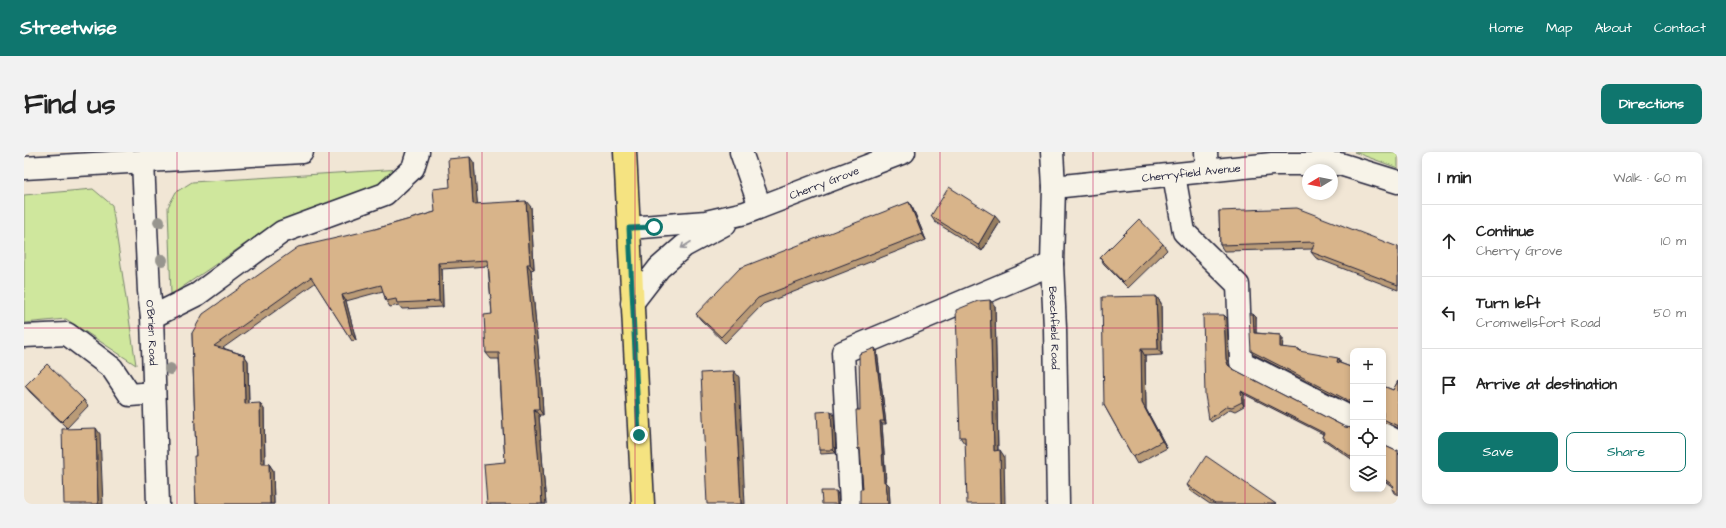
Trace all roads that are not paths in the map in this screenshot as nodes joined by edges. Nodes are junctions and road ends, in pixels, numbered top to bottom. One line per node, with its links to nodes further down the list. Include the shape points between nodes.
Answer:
1 (302, 152): 7 (street)
2 (418, 152): 19 (street, via 413,168 385,194 282,232 198,294)
3 (625, 152): 16 (main road)
4 (741, 152): 15 (street)
5 (904, 152): 15 (street, Cherry Grove)
6 (1052, 152): 14 (street, Beechfield Road)
7 (221, 155): 9 (street)
8 (1297, 158): 10 (street, Cherryfield Avenue, via 1272,164); 13 (street, Cherryfield Avenue, via 1340,164)
9 (143, 162): 11 (street); 19 (street, O'Brien Road)
10 (1207, 162): 12 (street, Cherryfield Avenue)
11 (24, 168)
12 (1174, 175): 14 (street, Cherryfield Avenue); 22 (street, via 1184,232 1238,285 1241,362)
13 (1398, 182)
14 (1054, 187): 17 (street, Beechfield Road)
15 (753, 210): 16 (street, Cherry Grove, via 706,222); 18 (street, Cherry Grove, one-way to 18, via 684,246 659,268)
16 (629, 228): 18 (main road)
17 (1052, 264): 27 (street, via 843,352); 28 (street, Beechfield Road, via 1056,335)
18 (632, 304): 26 (main road)
19 (152, 317): 21 (street, O'Brien Road)
20 (24, 336): 21 (street, via 67,334 112,368 130,395)
21 (154, 393): 25 (street, O'Brien Road)
22 (1350, 417)
23 (1386, 436): 24 (street)
24 (1398, 442)
25 (158, 504)
26 (643, 504)
27 (851, 504)
28 (1058, 504)

